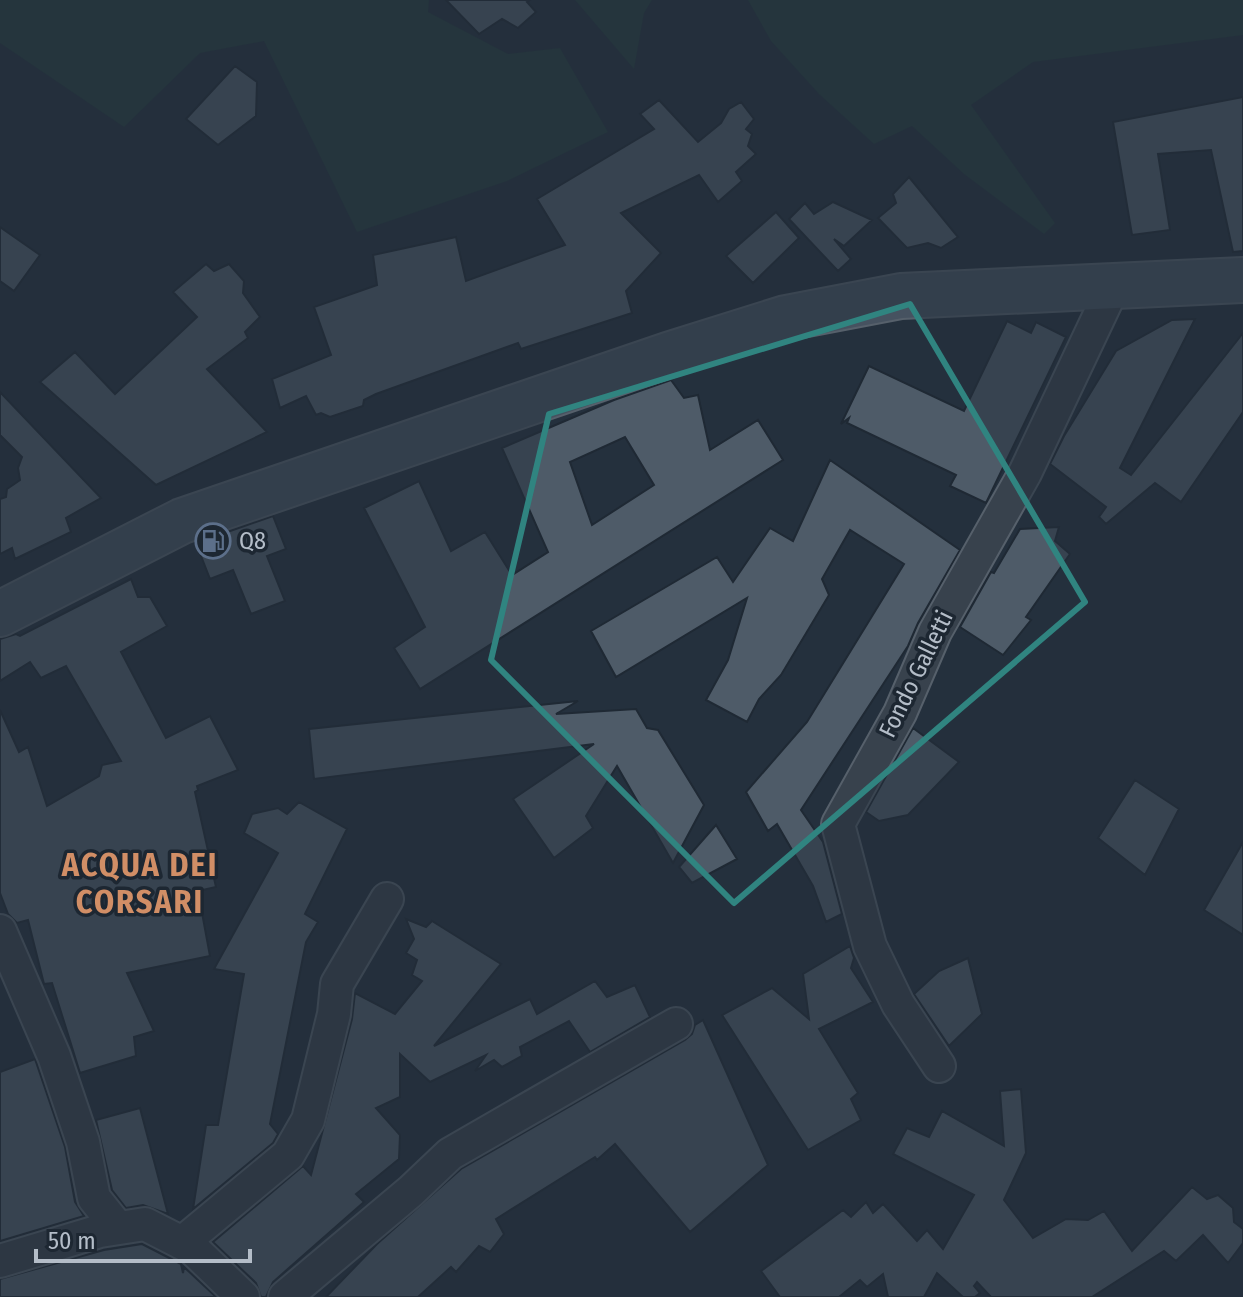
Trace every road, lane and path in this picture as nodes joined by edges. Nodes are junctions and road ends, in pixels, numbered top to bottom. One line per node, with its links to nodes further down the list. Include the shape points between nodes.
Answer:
1 (1243, 280): 2 (main road)
2 (1113, 287): 3 (main road, via 901,296 786,318 182,521); 7 (street, Fondo Galletti, via 1025,473 935,632 900,713 838,824 870,946 898,1004)
3 (0, 614)
4 (387, 899): 9 (street, via 337,984 308,1120 288,1155)
5 (0, 931): 8 (street, via 54,1056 83,1142 94,1198)
6 (676, 1024): 12 (street, via 450,1154)
7 (939, 1066)
8 (118, 1228): 9 (street, via 145,1224); 10 (street)
9 (182, 1243): 11 (street)
10 (0, 1261)
11 (243, 1297)
12 (285, 1297)

